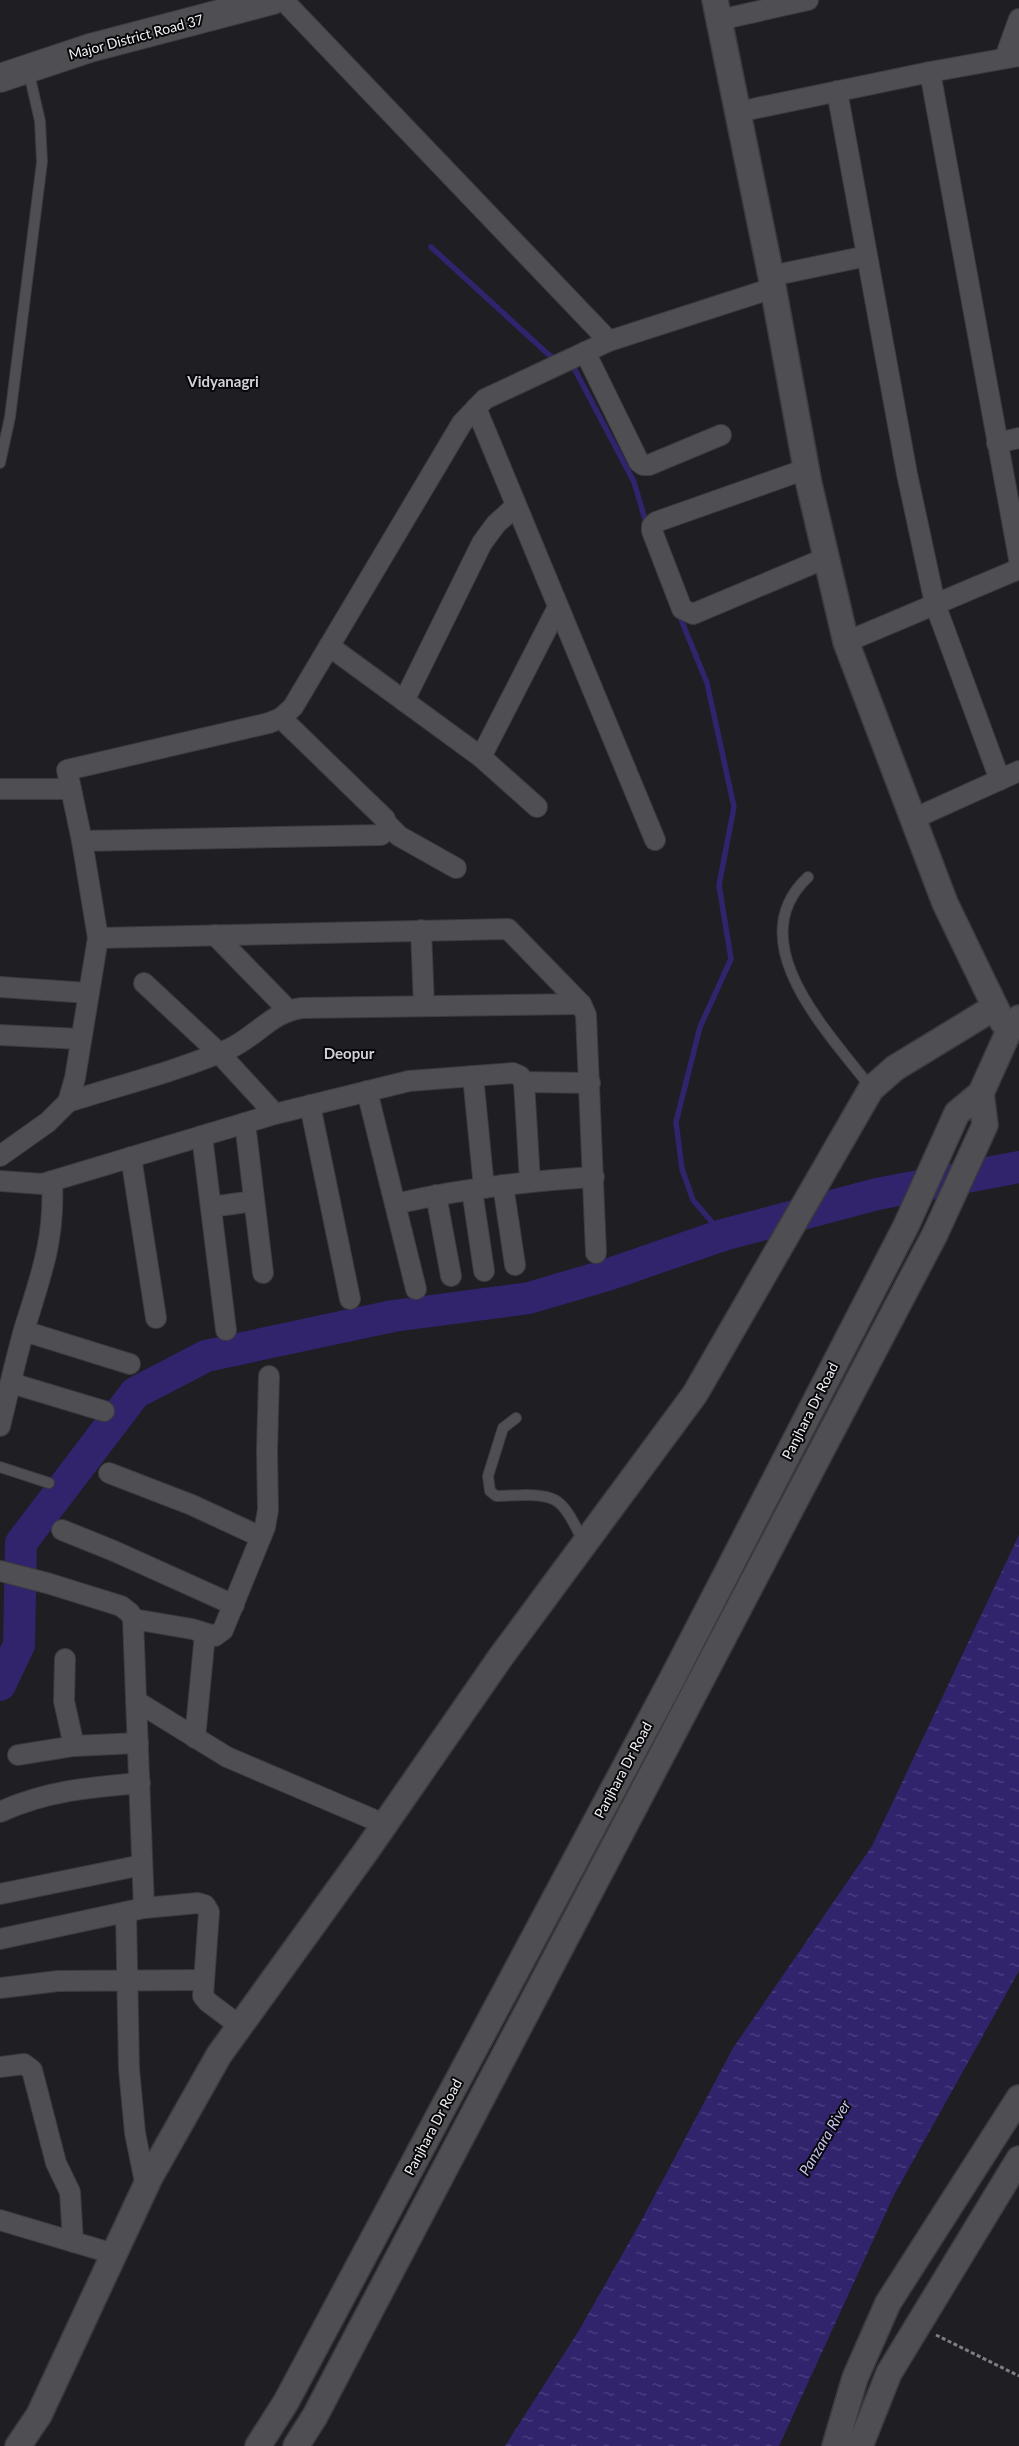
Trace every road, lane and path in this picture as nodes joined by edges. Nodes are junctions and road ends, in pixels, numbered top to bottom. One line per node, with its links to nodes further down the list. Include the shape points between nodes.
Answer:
1 (273, 0): 7 (main road, Major District Road 37, via 90,48)
2 (283, 0): 14 (street)
3 (808, 0): 4 (street)
4 (717, 10): 11 (street)
5 (1019, 19): 6 (street)
6 (1012, 57): 8 (street)
7 (28, 68): 9 (main road, Major District Road 37); 20 (lane, via 40,121 42,162 10,417)
8 (930, 72): 10 (street); 19 (street)
9 (0, 78)
10 (837, 91): 11 (street); 12 (street)
11 (738, 112): 13 (street)
12 (867, 256): 13 (street); 26 (street, via 907,474)
13 (772, 282): 14 (street); 21 (street)
14 (609, 341): 15 (street)
15 (586, 352): 16 (street, via 485,399); 17 (street, via 643,465)
16 (476, 408): 22 (street); 29 (street, via 462,423)
17 (721, 434)
18 (1019, 438): 19 (street)
19 (997, 443): 24 (street)
20 (0, 464)
21 (806, 469): 23 (street); 23 (street, via 656,522 652,531 682,609 693,614)
22 (516, 506): 27 (street); 30 (street, via 496,524 482,543)
23 (826, 558): 28 (street)
24 (1019, 559)
25 (1019, 569): 26 (street)
26 (935, 604): 28 (street); 34 (street)
27 (558, 607): 32 (street); 40 (street)
28 (846, 642): 38 (street)
29 (330, 646): 30 (street); 31 (street, via 293,707)
30 (404, 701): 32 (street)
31 (281, 718): 36 (street, via 67,770); 39 (street)
32 (481, 758): 37 (street)
33 (1019, 771): 34 (street)
34 (1000, 780): 38 (street)
35 (0, 788): 36 (street)
36 (71, 789): 41 (street)
37 (537, 807)
38 (913, 819): 52 (street, via 945,903)
39 (388, 825): 41 (street, via 381,835); 42 (street, via 400,836)
40 (655, 840)
41 (82, 841): 46 (street)
42 (456, 868)
43 (808, 877): 61 (lane, via 796,888 786,907 782,946 790,972 804,999)
44 (422, 930): 45 (street); 50 (street, via 508,929); 51 (street)
45 (215, 935): 46 (street); 53 (street)
46 (98, 938): 49 (street)
47 (144, 983): 57 (street)
48 (0, 987): 49 (street)
49 (89, 993): 56 (street)
50 (581, 1004): 51 (street); 60 (street, via 588,1024)
51 (424, 1006): 53 (street)
52 (995, 1007): 54 (street); 61 (street, via 895,1068)
53 (288, 1010): 57 (street)
54 (1013, 1025): 63 (street, Panjhara Dr Road)
55 (0, 1035): 56 (street)
56 (81, 1039): 64 (street)
57 (220, 1053): 64 (street); 66 (street)
58 (473, 1076): 59 (street, via 514,1073); 62 (street, via 409,1081); 75 (street)
59 (524, 1082): 60 (street); 74 (street)
60 (590, 1083): 71 (street)
61 (871, 1089): 101 (street, via 696,1394)
62 (367, 1091): 65 (street); 78 (street)
63 (980, 1092): 133 (street, Panjhara Dr Road, via 957,1113 906,1226 666,1690 286,2402); 134 (street, Panjhara Dr Road, via 985,1125 935,1234)
64 (68, 1102): 69 (street, via 48,1122)
65 (310, 1105): 66 (street); 86 (street)
66 (276, 1114): 67 (street)
67 (245, 1123): 68 (street); 77 (street)
68 (202, 1136): 70 (street); 79 (street)
69 (0, 1156)
70 (131, 1157): 73 (street); 87 (street)
71 (594, 1177): 74 (street); 80 (street)
72 (0, 1181): 73 (street, via 42,1184)
73 (52, 1181): 89 (street, via 54,1214 50,1242)
74 (530, 1181): 75 (street)
75 (487, 1187): 76 (street); 81 (street); 82 (street)
76 (436, 1195): 78 (street); 84 (street)
77 (254, 1201): 79 (street); 83 (street)
78 (395, 1204): 85 (street)
79 (211, 1208): 88 (street)
80 (596, 1253)
81 (515, 1265)
82 (484, 1271)
83 (263, 1272)
84 (452, 1276)
85 (416, 1289)
86 (350, 1299)
87 (156, 1318)
88 (226, 1330)
89 (24, 1331): 90 (street); 92 (street)
90 (130, 1364)
91 (270, 1376): 100 (street, via 268,1510)
92 (6, 1392): 93 (street); 95 (street)
93 (104, 1411)
94 (516, 1418): 101 (lane, via 503,1428 488,1476 490,1491 496,1496 556,1500)
95 (0, 1426)
96 (0, 1467): 98 (lane)
97 (109, 1473): 100 (street, via 192,1505)
98 (49, 1483)
99 (62, 1530): 103 (street)
100 (262, 1537): 103 (street)
101 (585, 1543): 114 (street)
102 (2, 1571): 104 (street, via 121,1606)
103 (234, 1605): 105 (street, via 220,1634)
104 (133, 1620): 105 (street); 107 (street)
105 (206, 1634): 108 (street)
106 (65, 1659): 110 (street, via 64,1701)
107 (136, 1701): 108 (street); 109 (street)
108 (196, 1738): 114 (street, via 227,1758)
109 (138, 1743): 110 (street); 112 (street)
110 (74, 1746): 111 (street)
111 (18, 1755)
112 (140, 1783): 113 (street, via 60,1791 25,1800); 115 (street)
113 (0, 1812)
114 (384, 1824): 122 (street)
115 (142, 1864): 116 (street); 117 (street)
116 (0, 1894)
117 (135, 1910): 118 (street); 119 (street); 120 (street, via 205,1905 209,1912)
118 (0, 1939)
119 (127, 1980): 120 (street); 121 (street, via 58,1981); 126 (street, via 129,2070 135,2133)
120 (204, 1980): 122 (street, via 204,1996 208,2002)
121 (0, 1988)
122 (240, 2026): 126 (street, via 219,2055)
123 (0, 2066): 128 (street, via 24,2064 32,2070 56,2163 70,2192)
124 (1019, 2098): 135 (street, via 888,2303 855,2378)
125 (1019, 2159): 130 (street)
126 (146, 2187): 129 (street)
127 (0, 2220): 128 (street)
128 (73, 2242): 129 (street)
129 (114, 2254): 132 (street, via 39,2415)
130 (917, 2326): 131 (path); 136 (street, via 889,2373)
131 (1019, 2376)
132 (18, 2446)
133 (258, 2446)
134 (296, 2446)
135 (835, 2446)
136 (860, 2446)

